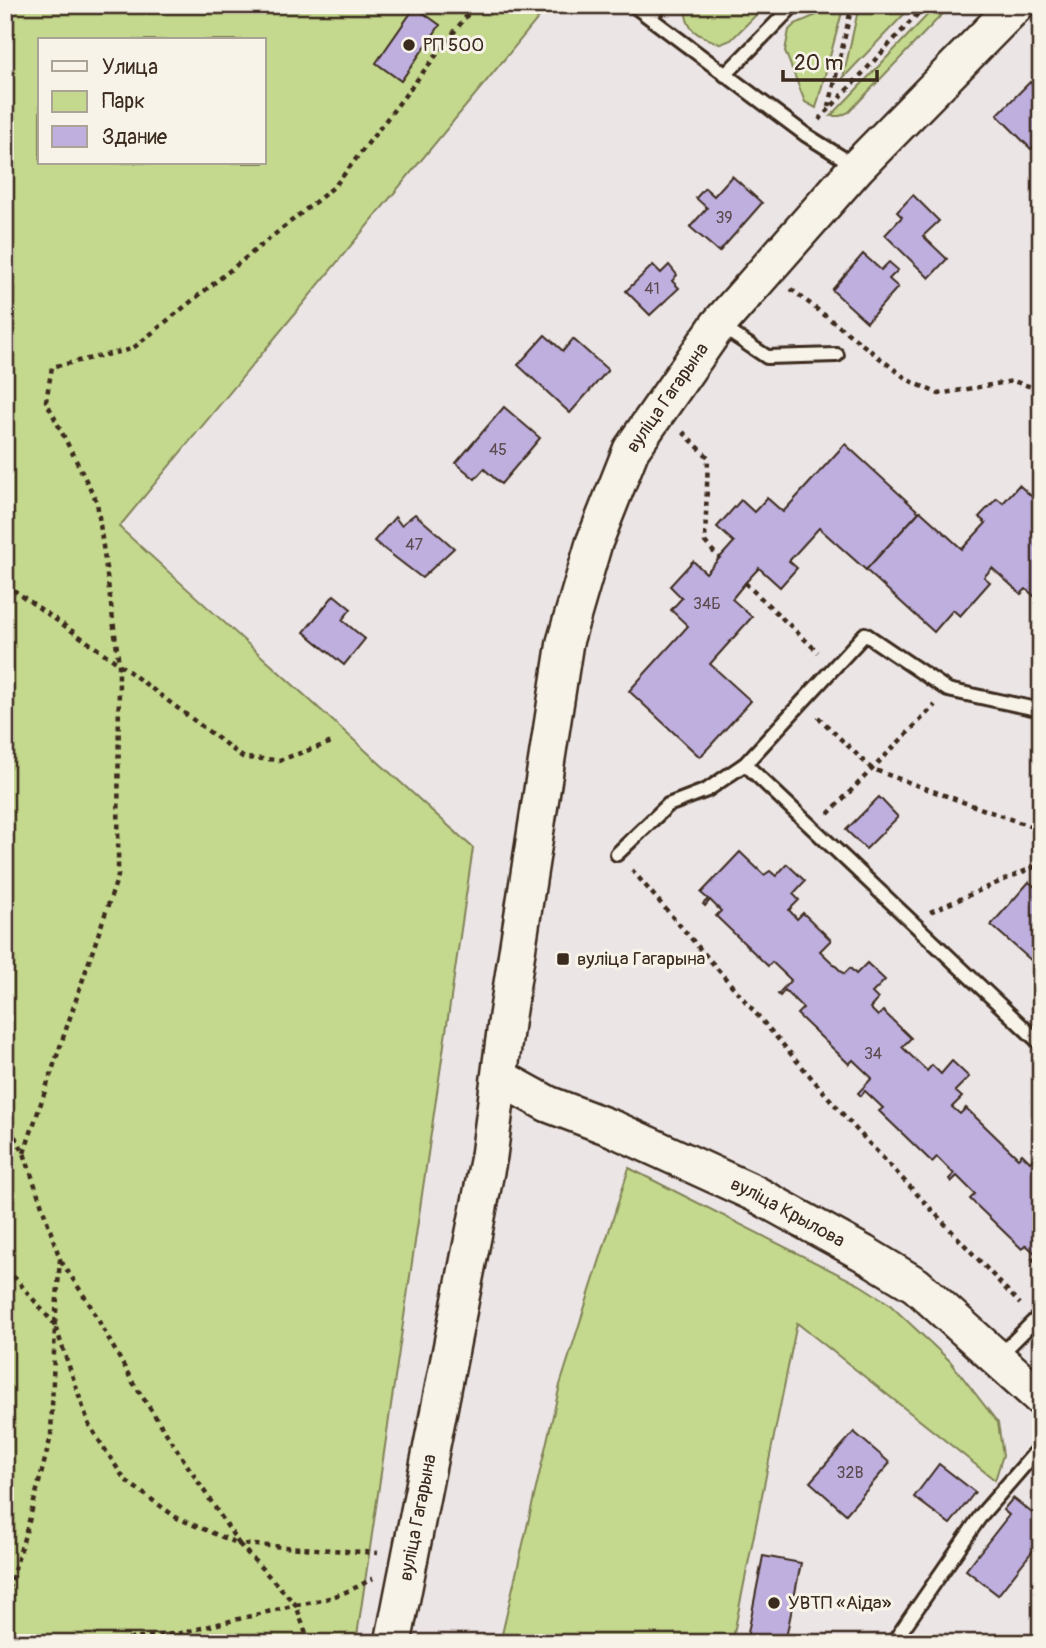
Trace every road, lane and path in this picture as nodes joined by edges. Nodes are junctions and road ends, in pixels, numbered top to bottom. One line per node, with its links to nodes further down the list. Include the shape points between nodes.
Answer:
1 (475, 5): 21 (path, via 335,186 132,349 52,367 46,401 97,502)
2 (633, 5): 8 (lane)
3 (661, 5): 8 (lane)
4 (794, 5): 9 (lane)
5 (852, 5): 10 (path)
6 (926, 5): 10 (path)
7 (1016, 5): 12 (main road, вуліца Гагарына)
8 (650, 17): 9 (lane)
9 (725, 75): 11 (lane)
10 (829, 108): 11 (path)
11 (806, 135): 12 (lane)
12 (857, 167): 14 (main road, вуліца Гагарына)
13 (784, 284): 16 (path, via 908,380 939,394 1013,381)
14 (718, 325): 15 (lane, via 766,357); 35 (main road, вуліца Гагарына, via 631,450 590,555 565,642)
15 (837, 355)
16 (1041, 390)
17 (674, 423): 18 (path, via 708,457 705,542)
18 (719, 558)
19 (745, 583): 22 (path)
20 (5, 584): 21 (path)
21 (119, 664): 26 (path, via 244,758 280,760); 37 (path, via 118,876)
22 (834, 667): 23 (lane, via 865,634); 24 (lane)
23 (948, 690): 25 (lane); 28 (path)
24 (802, 702): 27 (lane); 28 (path)
25 (1041, 710)
26 (335, 741)
27 (745, 764): 29 (lane); 31 (lane, via 708,790 668,805)
28 (872, 769): 29 (path); 30 (path)
29 (813, 829): 33 (lane)
30 (1041, 833)
31 (617, 853): 40 (path, via 854,1127)
32 (1041, 864): 33 (path)
33 (910, 921): 34 (lane)
34 (1041, 1044)
35 (500, 1078): 42 (main road, вуліца Крылова, via 548,1104 754,1193 863,1252 916,1285); 46 (main road, вуліца Гагарына, via 489,1156)
36 (5, 1119): 37 (path)
37 (24, 1153): 38 (path)
38 (60, 1259): 41 (path); 45 (path, via 132,1381)
39 (5, 1270): 41 (path)
40 (1038, 1317): 42 (lane)
41 (55, 1325): 45 (path, via 89,1425 125,1480 177,1518); 47 (path, via 51,1436)
42 (998, 1358): 43 (main road, вуліца Крылова)
43 (1041, 1398)
44 (1041, 1446): 52 (lane, via 982,1514)
45 (239, 1544): 46 (path); 48 (path)
46 (410, 1556): 48 (path, via 350,1592); 51 (main road, вуліца Гагарына)
47 (5, 1601)
48 (296, 1605): 49 (path, via 181,1633); 50 (path)
49 (95, 1643)
50 (309, 1643)
51 (393, 1643)
52 (892, 1643)

